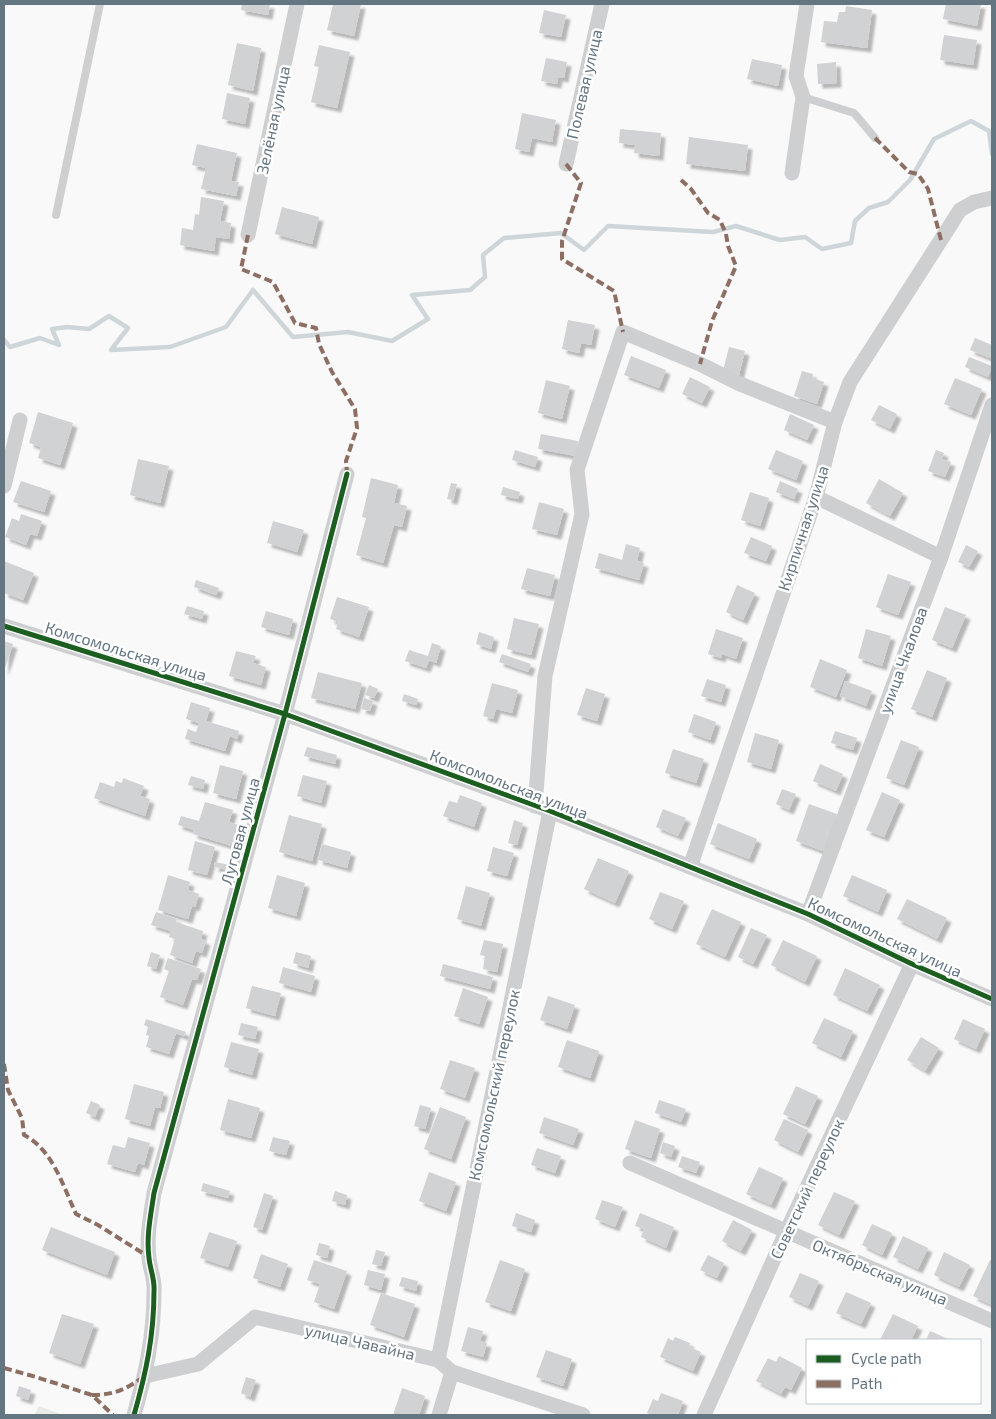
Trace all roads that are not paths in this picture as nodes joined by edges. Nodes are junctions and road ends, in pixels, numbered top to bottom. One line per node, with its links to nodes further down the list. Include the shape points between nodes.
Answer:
1 (100, 4): 10 (lane)
2 (298, 4): 11 (street, Зелёная улица)
3 (602, 4): 7 (street, Полевая улица)
4 (807, 4): 5 (street, via 796,76)
5 (803, 97): 6 (lane, via 854,113); 8 (street)
6 (875, 138)
7 (566, 164)
8 (792, 173)
9 (992, 198): 14 (street, Кирпичная улица, via 974,202 960,210 850,382)
10 (56, 215)
11 (248, 235)
12 (992, 405): 18 (street, улица Чкалова)
13 (20, 420): 16 (street)
14 (835, 422): 17 (street, Кирпичная улица); 21 (street, via 623,332 577,470 582,514 545,676)
15 (347, 474): 20 (street, Луговая улица)
16 (4, 486)
17 (816, 497): 18 (street); 23 (street, Кирпичная улица)
18 (941, 556): 24 (street, улица Чкалова)
19 (4, 626): 20 (street, Комсомольская улица)
20 (285, 714): 21 (street, Комсомольская улица); 32 (street, Луговая улица, via 154,1193 148,1241 154,1289 152,1340)
21 (535, 806): 22 (street, Комсомольская улица)
22 (550, 811): 23 (street, Комсомольская улица); 30 (street, Комсомольский переулок)
23 (690, 867): 24 (street, Комсомольская улица)
24 (808, 914): 25 (street, Комсомольская улица)
25 (912, 964): 26 (street, Комсомольская улица); 28 (street, Советский переулок)
26 (992, 999)
27 (630, 1163): 28 (street, Октябрьская улица)
28 (786, 1232): 29 (street, Октябрьская улица); 36 (street, Советский переулок)
29 (992, 1320)
30 (438, 1360): 31 (street, улица Чавайна); 32 (street, улица Чавайна, via 255,1317 198,1364)
31 (452, 1372): 34 (street); 35 (street, улица Чавайна)
32 (145, 1376): 33 (street, Луговая улица)
33 (134, 1415)
34 (440, 1415)
35 (583, 1415)
36 (704, 1415)

